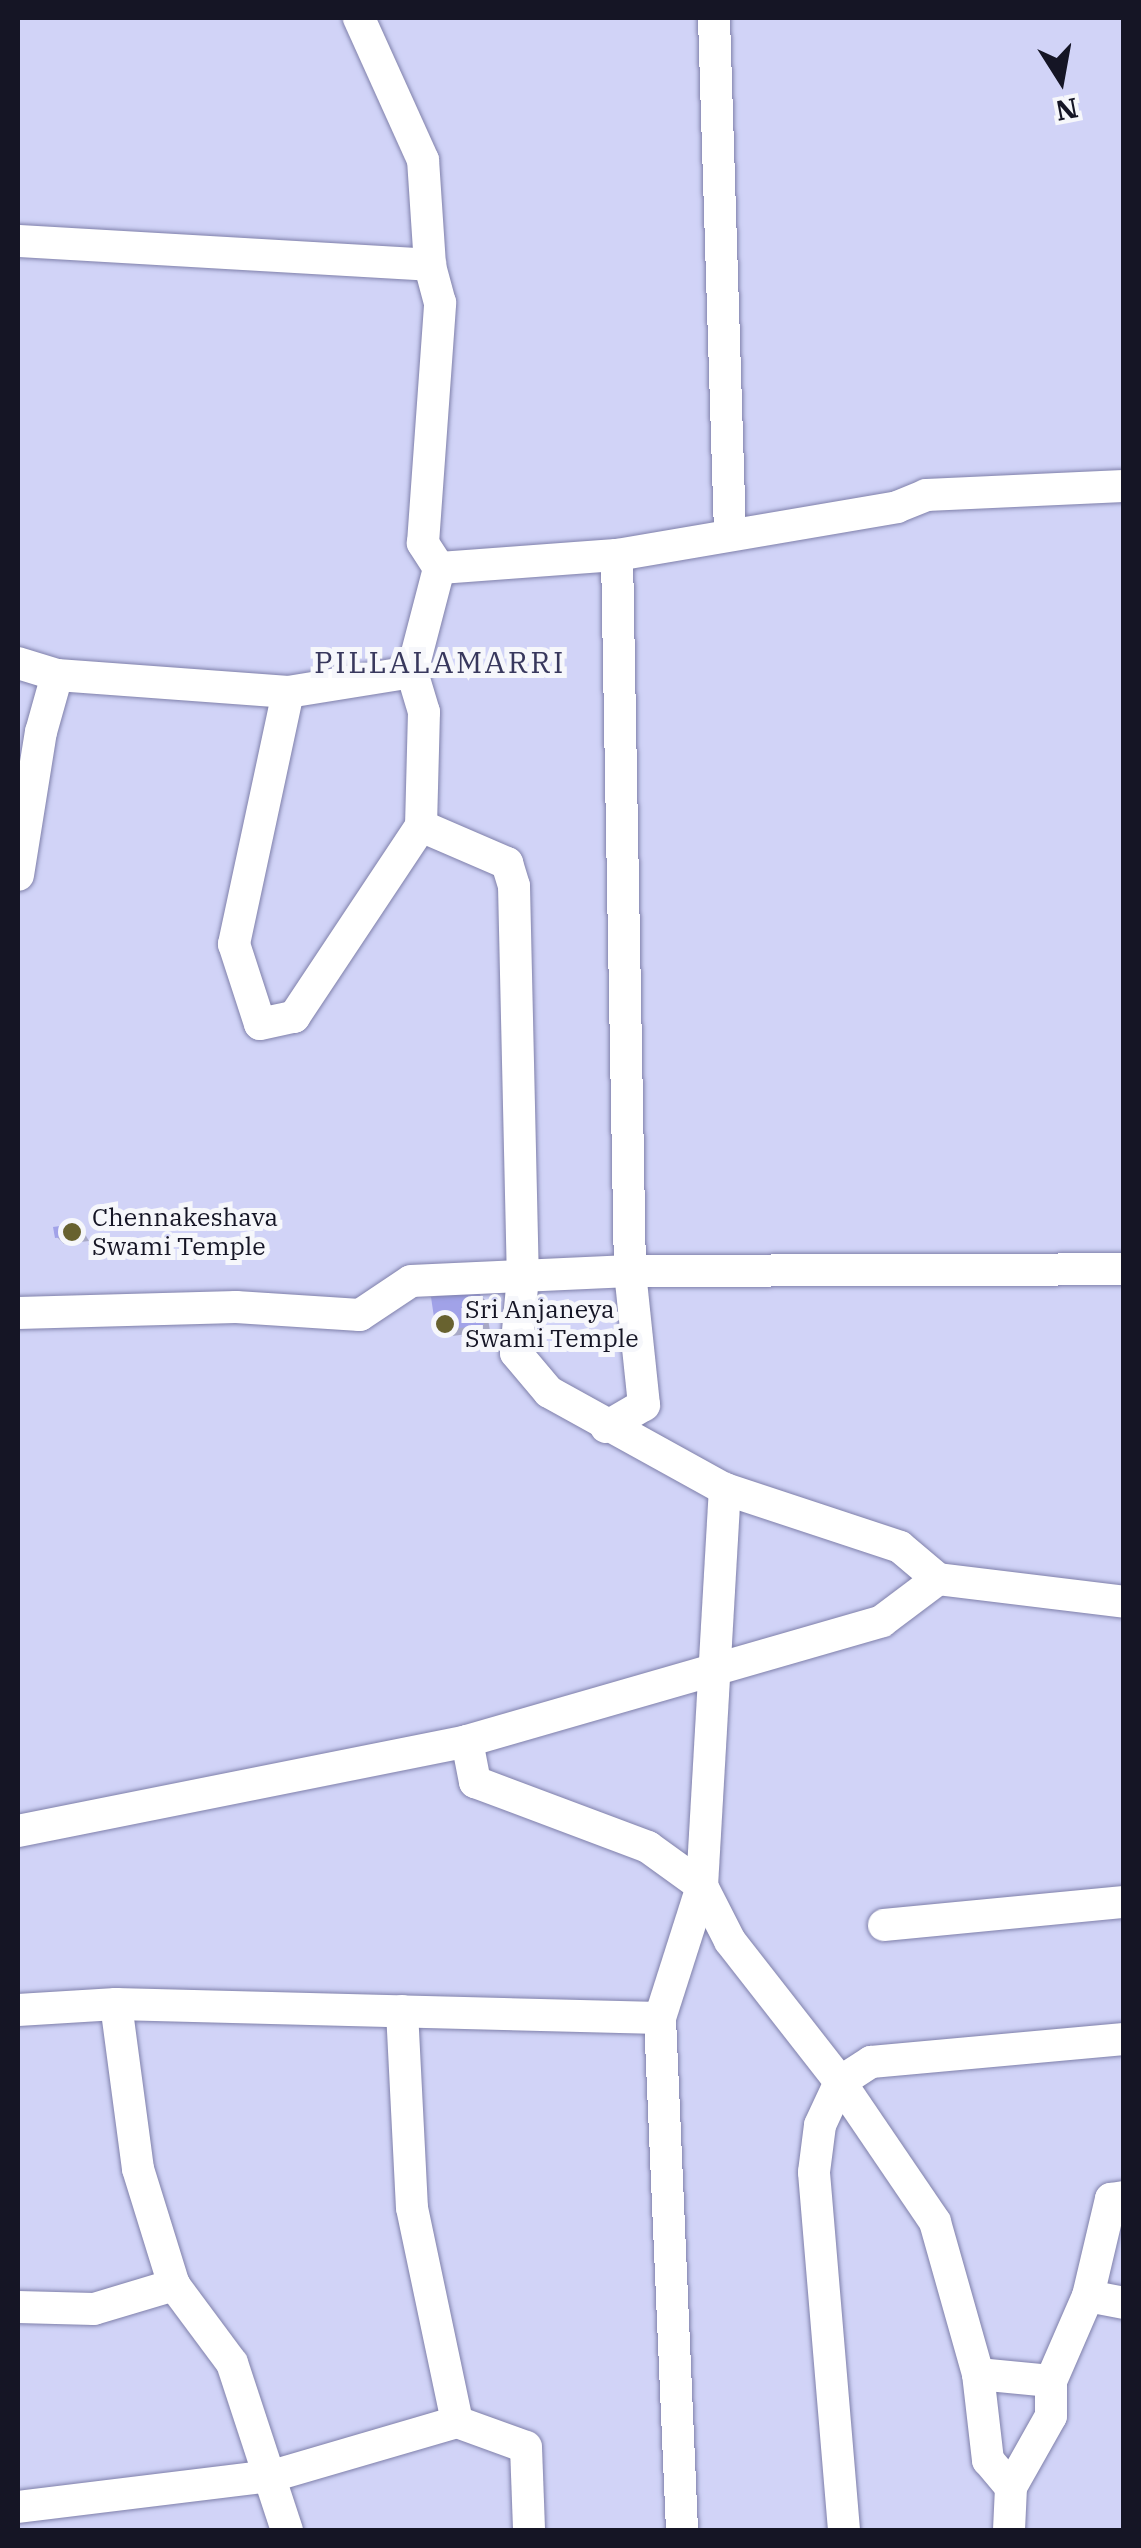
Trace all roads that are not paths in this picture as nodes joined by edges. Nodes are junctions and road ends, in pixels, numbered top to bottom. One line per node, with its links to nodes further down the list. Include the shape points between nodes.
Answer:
1 (359, 18): 4 (street, via 423,160)
2 (714, 18): 6 (street)
3 (18, 240): 4 (street)
4 (430, 265): 8 (street, via 440,302 423,542)
5 (1124, 486): 6 (street, via 926,494 897,507)
6 (730, 532): 7 (street)
7 (617, 554): 8 (street); 16 (street)
8 (439, 568): 10 (street)
9 (18, 663): 11 (street)
10 (412, 672): 12 (street); 13 (street, via 424,712)
11 (57, 674): 12 (street); 14 (street)
12 (288, 692): 13 (street, via 234,944 260,1024 294,1017)
13 (421, 826): 17 (street, via 507,862 514,886)
14 (18, 875)
15 (1124, 1268): 16 (street)
16 (630, 1271): 17 (street); 19 (street, via 644,1405)
17 (523, 1276): 18 (street, via 411,1282 360,1316 236,1307); 19 (street, via 516,1353 549,1392)
18 (18, 1313)
19 (606, 1427): 20 (street)
20 (724, 1489): 21 (street, via 900,1547); 23 (street)
21 (938, 1579): 22 (street); 23 (street, via 882,1621)
22 (1124, 1602)
23 (713, 1668): 24 (street); 26 (street)
24 (467, 1740): 25 (street); 26 (street, via 475,1782 648,1847)
25 (18, 1831)
26 (702, 1886): 32 (street); 34 (street, via 730,1941)
27 (1124, 1902): 28 (street)
28 (884, 1924)
29 (116, 2004): 30 (street); 31 (street); 36 (street, via 138,2169)
30 (18, 2010)
31 (402, 2011): 32 (street); 42 (street, via 412,2208)
32 (660, 2018): 48 (street)
33 (1124, 2038): 34 (street, via 871,2062)
34 (840, 2082): 40 (street, via 935,2222); 49 (street, via 820,2125 814,2172)
35 (1124, 2197): 37 (street, via 1112,2199)
36 (174, 2286): 39 (street, via 94,2309); 43 (street, via 232,2362)
37 (1088, 2296): 38 (street); 41 (street)
38 (1124, 2303)
39 (18, 2307)
40 (978, 2374): 41 (street); 44 (street, via 988,2460)
41 (1050, 2381): 44 (street, via 1051,2416)
42 (457, 2422): 43 (street); 47 (street, via 526,2447)
43 (272, 2476): 45 (street); 46 (street)
44 (1011, 2487): 50 (street)
45 (18, 2506)
46 (287, 2530)
47 (529, 2530)
48 (682, 2530)
49 (844, 2530)
50 (1009, 2530)

